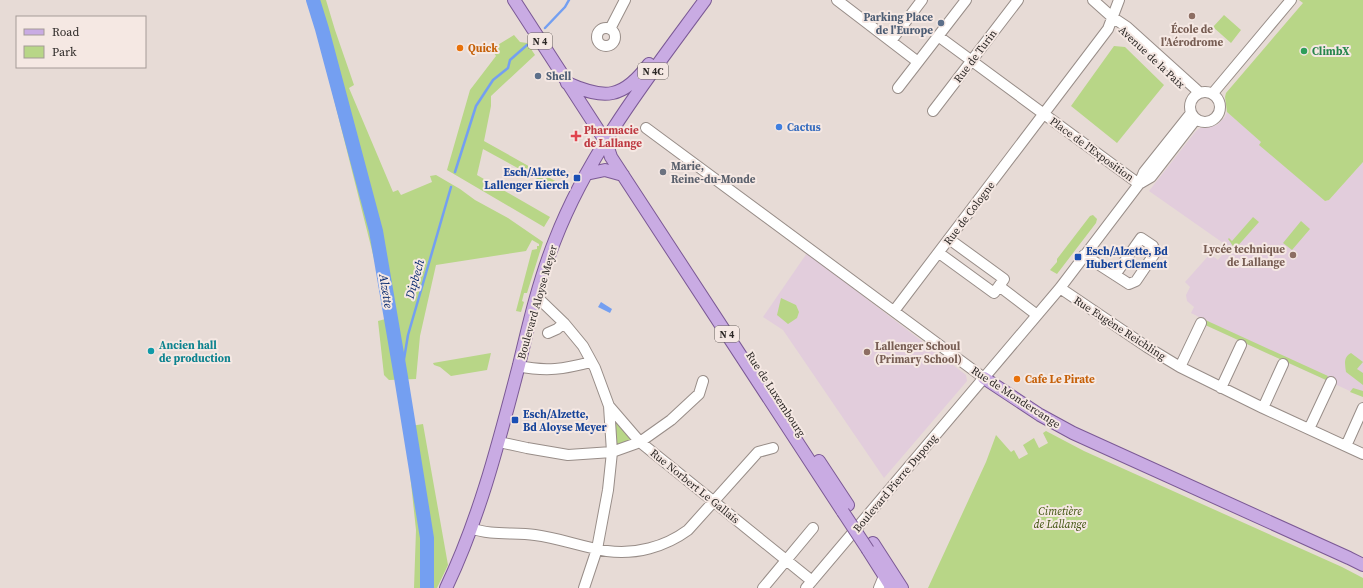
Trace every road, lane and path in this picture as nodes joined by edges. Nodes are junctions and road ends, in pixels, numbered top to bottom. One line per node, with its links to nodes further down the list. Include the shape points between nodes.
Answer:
1 (514, 0): 17 (main road, Rue de Luxembourg / N 4)
2 (625, 0): 12 (street)
3 (838, 0): 14 (street)
4 (922, 0): 14 (street)
5 (966, 0): 13 (street)
6 (1018, 0): 15 (street, Rue de Turin)
7 (1093, 0): 11 (street, Avenue de la Paix)
8 (1119, 0): 11 (street, Place de l'Exposition)
9 (1291, 0): 19 (street)
10 (704, 1): 17 (main road, via 673,31 640,76 628,87 615,92 595,94); 25 (main road, N 4C, via 624,112)
11 (1112, 17): 20 (street, Avenue de la Paix, via 1127,27); 22 (street, Place de l'Exposition, via 1108,29)
12 (610, 29)
13 (938, 36): 15 (street); 16 (street)
14 (891, 41): 16 (street)
15 (971, 61): 21 (street, Rue de Turin); 22 (street)
16 (918, 62): 18 (street)
17 (566, 83): 25 (main road, Rue de Luxembourg / N 4)
18 (898, 88)
19 (1213, 93): 20 (street); 23 (street, via 1220,105 1215,118 1208,122 1199,121)
20 (1196, 94): 23 (street, via 1189,104)
21 (933, 111)
22 (1044, 114): 28 (street, Place de l'Exposition); 29 (street, Rue de Cologne)
23 (1193, 116): 28 (street, Boulevard Pierre Dupong, via 1151,177)
24 (646, 128): 36 (street, Rue de Mondercange)
25 (606, 142): 26 (main road, Boulevard Aloyse Meyer); 27 (main road, Rue de Luxembourg / N 4, via 611,157); 61 (main road, Rue de Luxembourg / N 4, via 618,152)
26 (586, 174): 27 (main road, via 605,170); 35 (main road, Boulevard Aloyse Meyer, via 555,239)
27 (623, 175): 61 (main road, Rue de Luxembourg / N 4)
28 (1139, 184): 31 (street, Boulevard Pierre Dupong)
29 (949, 239): 30 (street, Rue de Cologne); 33 (street, via 1004,279)
30 (939, 253): 33 (street, via 994,293); 36 (street, Rue de Cologne)
31 (1084, 255): 32 (street); 34 (street, Boulevard Pierre Dupong)
32 (1115, 275): 32 (street, via 1130,284 1136,281 1155,253 1153,246 1141,238)
33 (999, 286): 37 (street)
34 (1060, 288): 37 (street, Boulevard Pierre Dupong); 45 (street, Rue Eugène Reichling)
35 (536, 296): 38 (street); 44 (main road, Boulevard Aloyse Meyer)
36 (894, 311): 46 (street, Rue de Mondercange)
37 (1037, 315): 46 (street, Boulevard Pierre Dupong)
38 (564, 323): 40 (street); 42 (street, via 583,346)
39 (1201, 323): 45 (street)
40 (548, 333)
41 (1241, 345): 49 (street)
42 (591, 362): 44 (street, via 548,370); 50 (street)
43 (1283, 364): 51 (street)
44 (518, 366): 54 (main road, Boulevard Aloyse Meyer)
45 (1180, 367): 49 (street, Rue Eugène Reichling)
46 (984, 378): 67 (main road, Rue de Mondercange, via 1040,415 1078,436); 69 (street, Boulevard Pierre Dupong)
47 (703, 381): 55 (street, via 699,394 671,420)
48 (1330, 382): 53 (street)
49 (1221, 388): 51 (street, Rue Eugène Reichling)
50 (609, 406): 55 (street, Rue Norbert Le Gallais); 58 (street)
51 (1263, 408): 53 (street, Rue Eugène Reichling)
52 (1363, 408): 56 (street)
53 (1309, 429): 56 (street, Rue Eugène Reichling)
54 (499, 442): 58 (street, via 568,455); 62 (main road, Boulevard Aloyse Meyer)
55 (640, 442): 58 (street); 60 (street, Rue Norbert Le Gallais)
56 (1346, 446): 59 (street, Rue Eugène Reichling)
57 (773, 448): 60 (street, via 758,452)
58 (612, 452): 65 (street)
59 (1363, 454)
60 (714, 502): 65 (street, via 688,530 662,545 624,552); 66 (street, Rue Norbert Le Gallais)
61 (846, 508): 64 (main road, Rue de Luxembourg / N 4)
62 (471, 528): 65 (street, via 481,532 523,533 548,537); 71 (main road, Boulevard Aloyse Meyer)
63 (813, 528): 66 (street)
64 (870, 547): 68 (main road, Rue de Luxembourg / N 4); 70 (main road, Rue de Luxembourg / N 4)
65 (597, 549): 72 (street)
66 (786, 560): 69 (street, Rue Norbert Le Gallais); 73 (street)
67 (1363, 566)
68 (884, 576): 70 (main road, Rue de Luxembourg / N 4); 74 (street)
69 (809, 585)
70 (898, 586)
71 (446, 588)
72 (584, 588)
73 (763, 588)
74 (879, 588)

